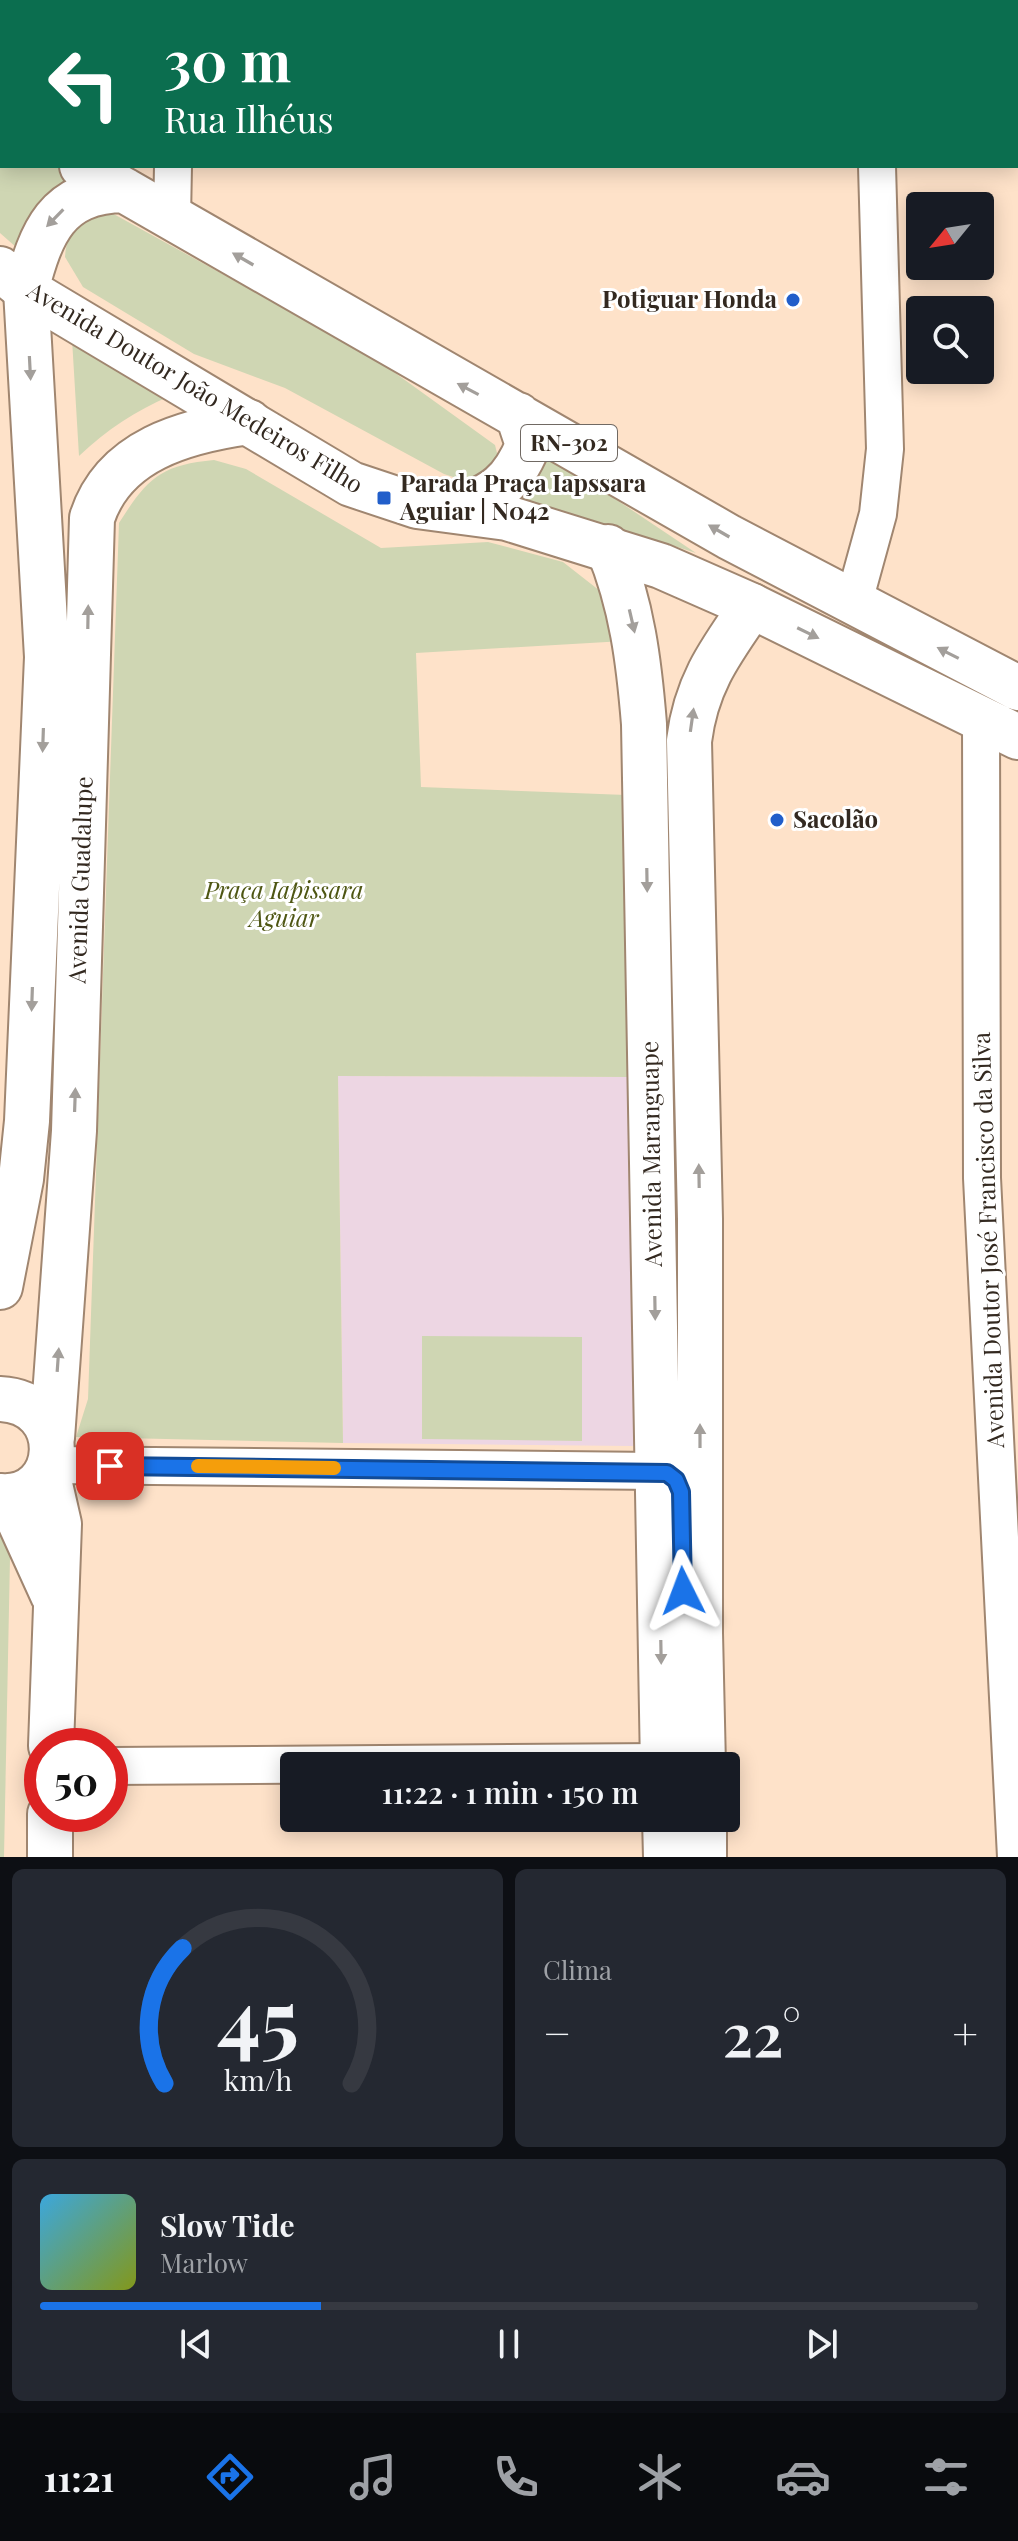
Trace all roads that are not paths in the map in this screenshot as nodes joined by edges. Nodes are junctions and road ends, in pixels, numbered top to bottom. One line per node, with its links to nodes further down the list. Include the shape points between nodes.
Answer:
1 (86, 168): 4 (main road, RN-302)
2 (173, 168): 5 (street)
3 (877, 168): 11 (street, via 885,449 878,514)
4 (124, 190): 5 (main road, RN-302); 6 (main road, Avenida Guadalupe, one-way to 6, via 103,190 52,219)
5 (172, 218): 7 (main road, RN-302, one-way to 5)
6 (13, 280): 8 (main road, Avenida Doutor João Medeiros Filho); 13 (main road, Avenida Guadalupe, one-way to 13)
7 (518, 415): 9 (main road, via 528,445 513,475 505,486); 11 (main road, RN-302, one-way to 7)
8 (249, 422): 9 (main road, Avenida Doutor João Medeiros Filho, via 351,484 417,506); 18 (main road, Avenida Guadalupe, one-way to 8, via 90,548 98,498 107,483 164,443 191,431)
9 (457, 510): 10 (main road, Avenida Doutor João Medeiros Filho, via 507,518)
10 (608, 547): 12 (main road, Avenida Doutor João Medeiros Filho); 17 (main road, Avenida Maranguape, one-way to 17, via 637,643)
11 (853, 605): 14 (main road, RN-302, one-way to 11)
12 (752, 606): 15 (main road, Avenida Doutor João Medeiros Filho, one-way to 15); 16 (main road, Avenida Maranguape, one-way to 12, via 693,710 714,660)
13 (47, 657): 18 (main road, via 63,660 73,671 71,770); 19 (main road, Avenida Guadalupe, one-way to 19, via 27,1121)
14 (1018, 688)
15 (999, 728): 37 (street, Avenida Doutor José Francisco da Silva, via 982,1178)
16 (691, 778): 17 (main road); 25 (main road, Avenida Maranguape, one-way to 16, via 700,1219)
17 (645, 780): 22 (main road, Avenida Maranguape, one-way to 22)
18 (83, 800): 21 (main road, Avenida Guadalupe, one-way to 18, via 74,1131)
19 (0, 1287)
20 (0, 1399): 21 (main road, via 28,1405 47,1425)
21 (50, 1458): 22 (street); 23 (main road, via 33,1487); 24 (main road, Avenida Guadalupe, via 59,1524)
22 (658, 1471): 25 (main road, via 672,1476 679,1487 683,1591); 27 (main road, Avenida Maranguape, one-way to 27)
23 (4, 1496): 24 (main road, Avenida Guadalupe)
24 (54, 1597): 26 (main road, Avenida Guadalupe)
25 (700, 1633): 28 (main road, Avenida Maranguape)
26 (51, 1728)
27 (675, 1752)
28 (678, 1752)
29 (128, 1766): 30 (street)
30 (280, 1766)
31 (50, 1832): 34 (main road)
32 (665, 1832): 35 (main road)
33 (704, 1832): 36 (main road)
34 (50, 1857)
35 (666, 1857)
36 (704, 1857)
37 (1016, 1857)

